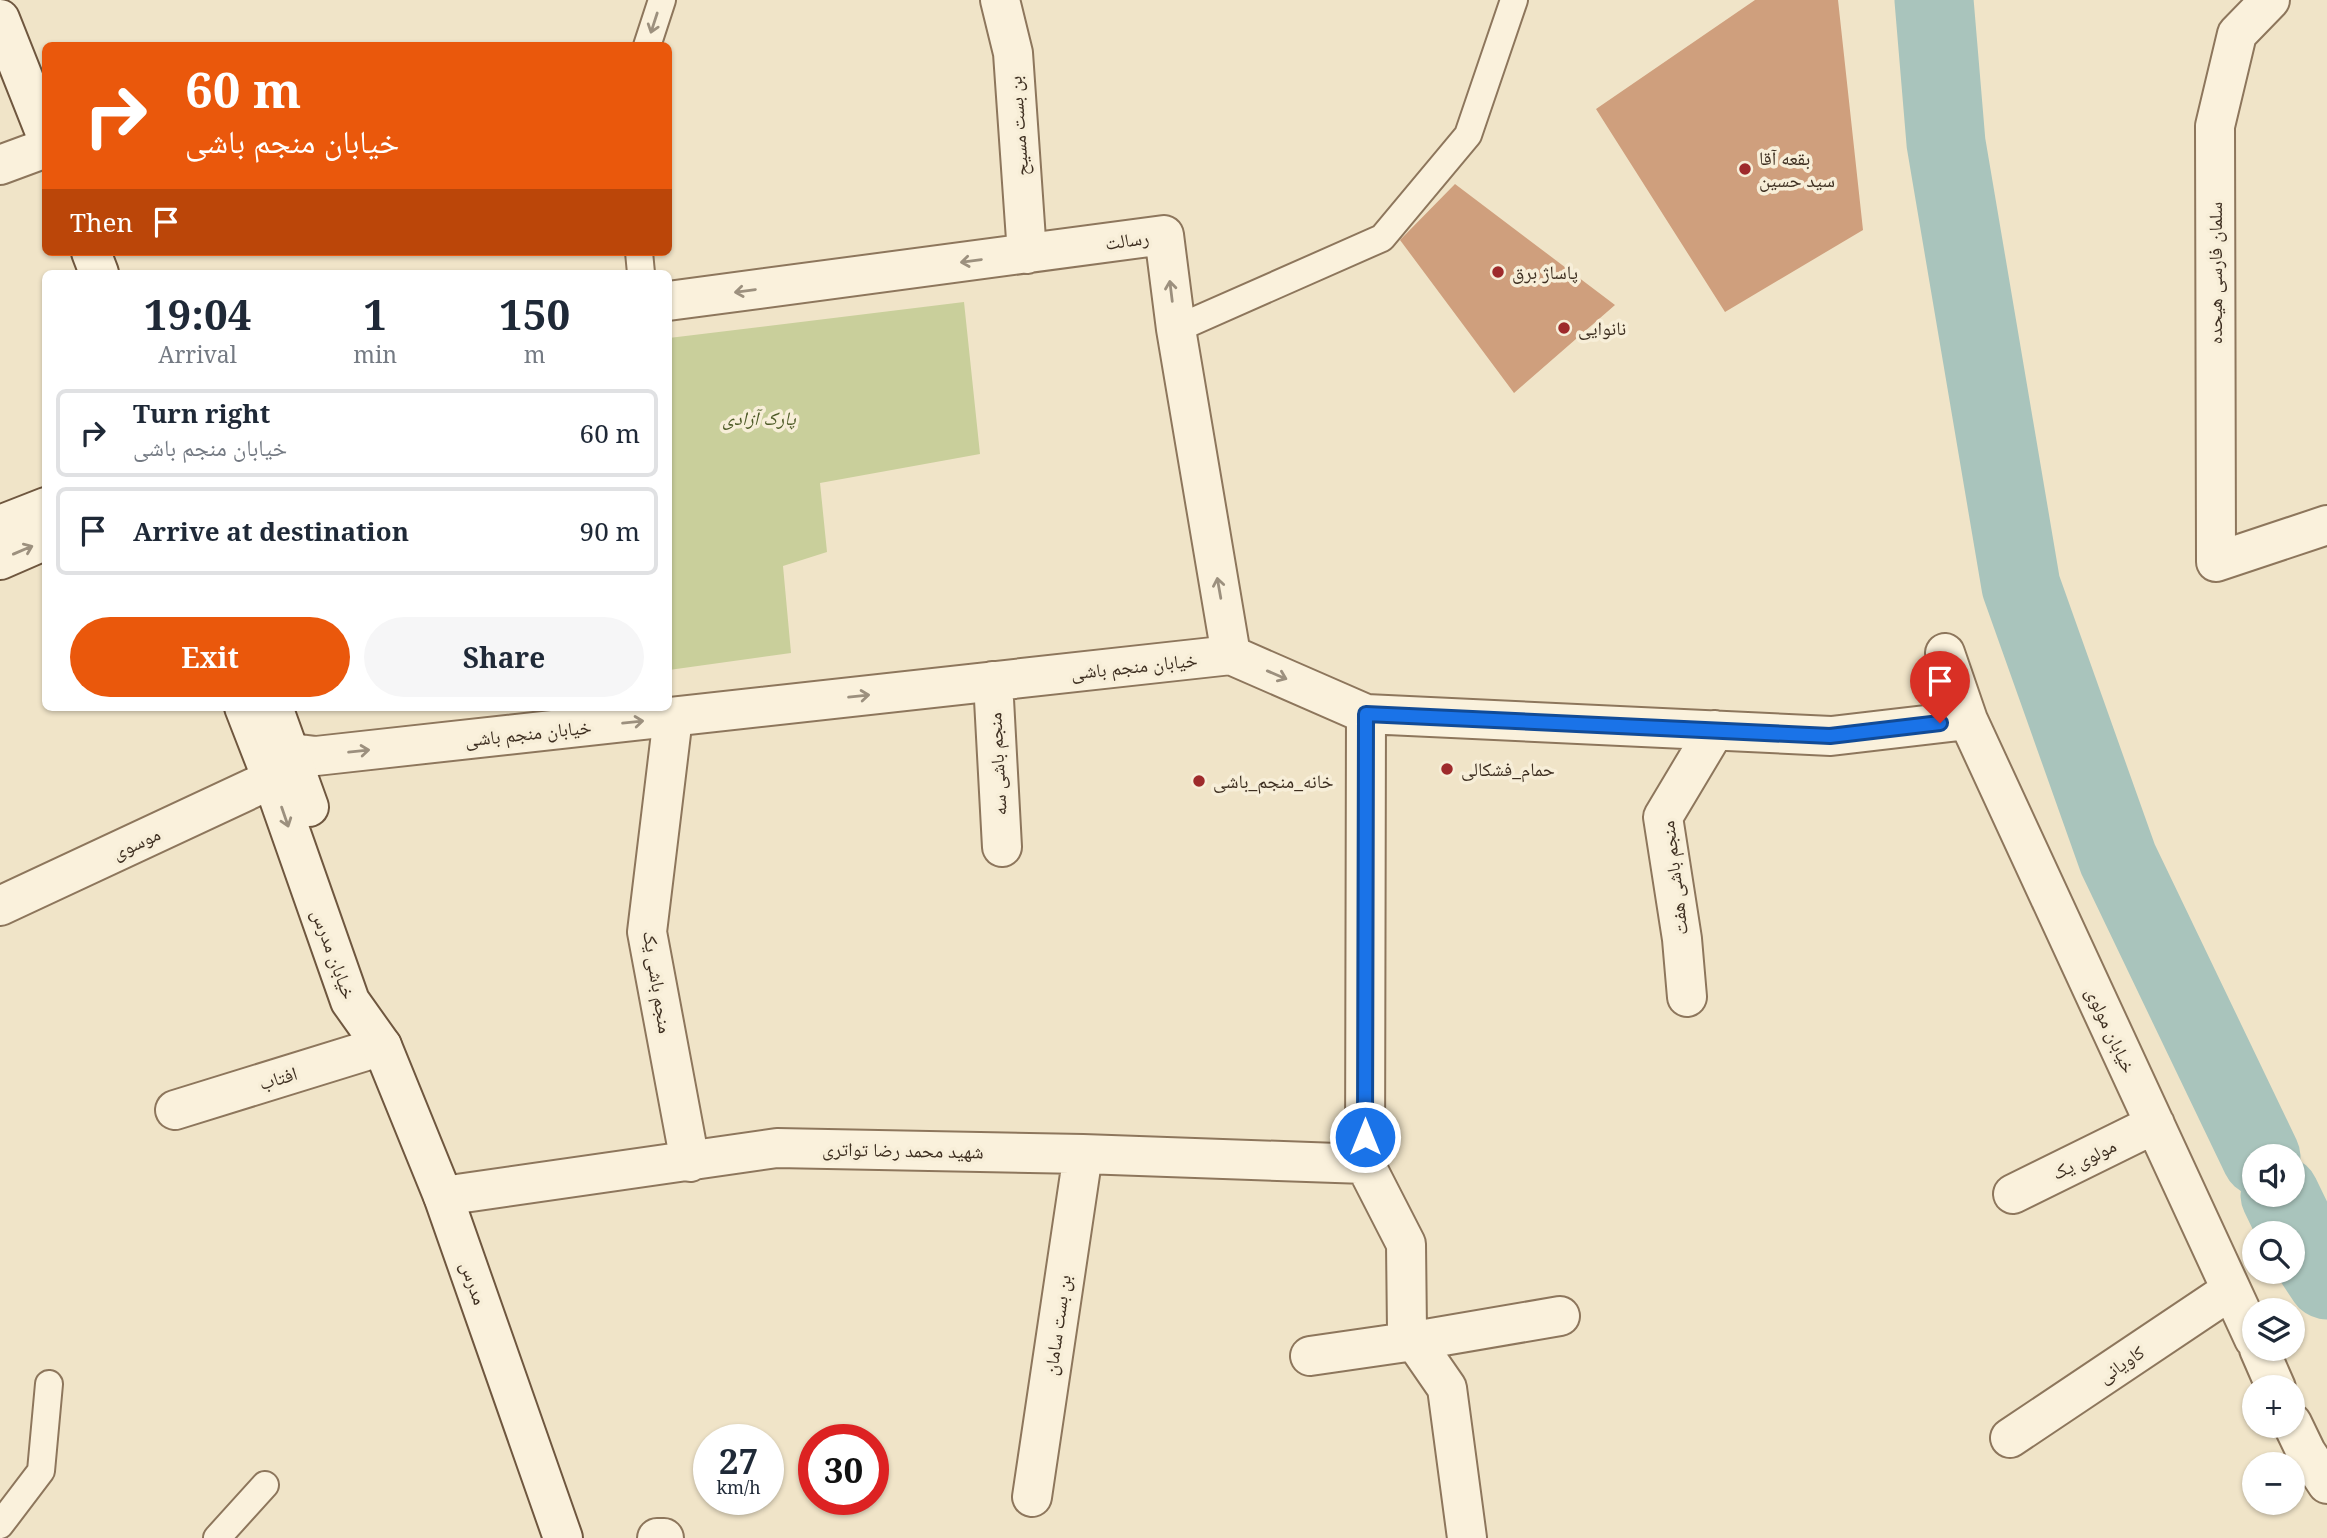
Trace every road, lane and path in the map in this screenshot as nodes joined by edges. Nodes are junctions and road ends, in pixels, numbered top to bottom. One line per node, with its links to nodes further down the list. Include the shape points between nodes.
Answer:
1 (662, 0): 6 (lane, one-way to 6)
2 (1000, 0): 10 (street, بن بست مسیح, via 1013,53)
3 (1514, 0): 12 (lane, via 1468,135 1382,239)
4 (2270, 0): 15 (street, سلمان فارسی هیحده, via 2236,34 2215,126 2216,562)
5 (0, 19): 7 (street)
6 (648, 42)
7 (42, 125)
8 (42, 149): 9 (street)
9 (0, 165)
10 (1027, 254): 11 (street, رسالت, one-way to 11); 12 (street, رسالت, one-way to 10, via 1164,235)
11 (672, 300)
12 (1176, 329): 19 (street, رسالت, one-way to 12)
13 (42, 509): 14 (street)
14 (0, 525)
15 (2327, 526)
16 (42, 542): 17 (street, one-way to 16)
17 (0, 560)
18 (1945, 653): 25 (street, خیابان مولوی)
19 (1231, 655): 20 (street, خیابان منجم باشی); 23 (street, خیابان منجم باشی, one-way to 23)
20 (993, 681): 24 (street, خیابان منجم باشی, one-way to 20); 28 (street, منجم باشی سه)
21 (247, 711): 27 (street, خیابان مدرس)
22 (274, 711): 27 (street, خیابان مدرس)
23 (1366, 714): 26 (street, خیابان منجم باشی); 36 (street)
24 (673, 718): 27 (street, خیابان منجم باشی, one-way to 24, via 316,756); 35 (street, منجم باشی یک, via 647,932)
25 (1968, 720): 26 (street, خیابان منجم باشی, via 1830,736); 33 (street, خیابان مولوی)
26 (1714, 730): 30 (street, منجم باشی هفت, via 1663,817)
27 (281, 766): 29 (street, موسوی); 31 (street, خیابان مدرس, via 350,1001)
28 (1002, 847)
29 (0, 906)
30 (1687, 997)
31 (377, 1040): 32 (street, افتاب); 38 (street, مدرس)
32 (175, 1110)
33 (2155, 1124): 37 (street, مولوی یک); 39 (street, خیابان مولوی)
34 (1083, 1154): 35 (street, شهید محمد رضا تواتری, via 777,1148); 36 (street, شهید محمد رضا تواتری); 49 (street, بن بست سامان)
35 (690, 1162): 38 (street, شهید محمد رضا تواتری)
36 (1365, 1164): 42 (street, via 1406,1244 1407,1330)
37 (2013, 1194)
38 (443, 1196): 52 (street, مدرس)
39 (2231, 1290): 40 (street, خیابان مولوی); 45 (street, کاویانی)
40 (2242, 1313)
41 (1560, 1316): 42 (street)
42 (1415, 1341): 43 (street); 55 (street, via 1447,1388)
43 (1310, 1356)
44 (49, 1384): 50 (lane, via 41,1471)
45 (2011, 1438)
46 (2299, 1438): 47 (street)
47 (2327, 1484)
48 (264, 1485): 51 (lane)
49 (1032, 1497)
50 (0, 1525)
51 (217, 1538)
52 (563, 1538)
53 (657, 1538): 54 (street)
54 (664, 1538)
55 (1467, 1538)

